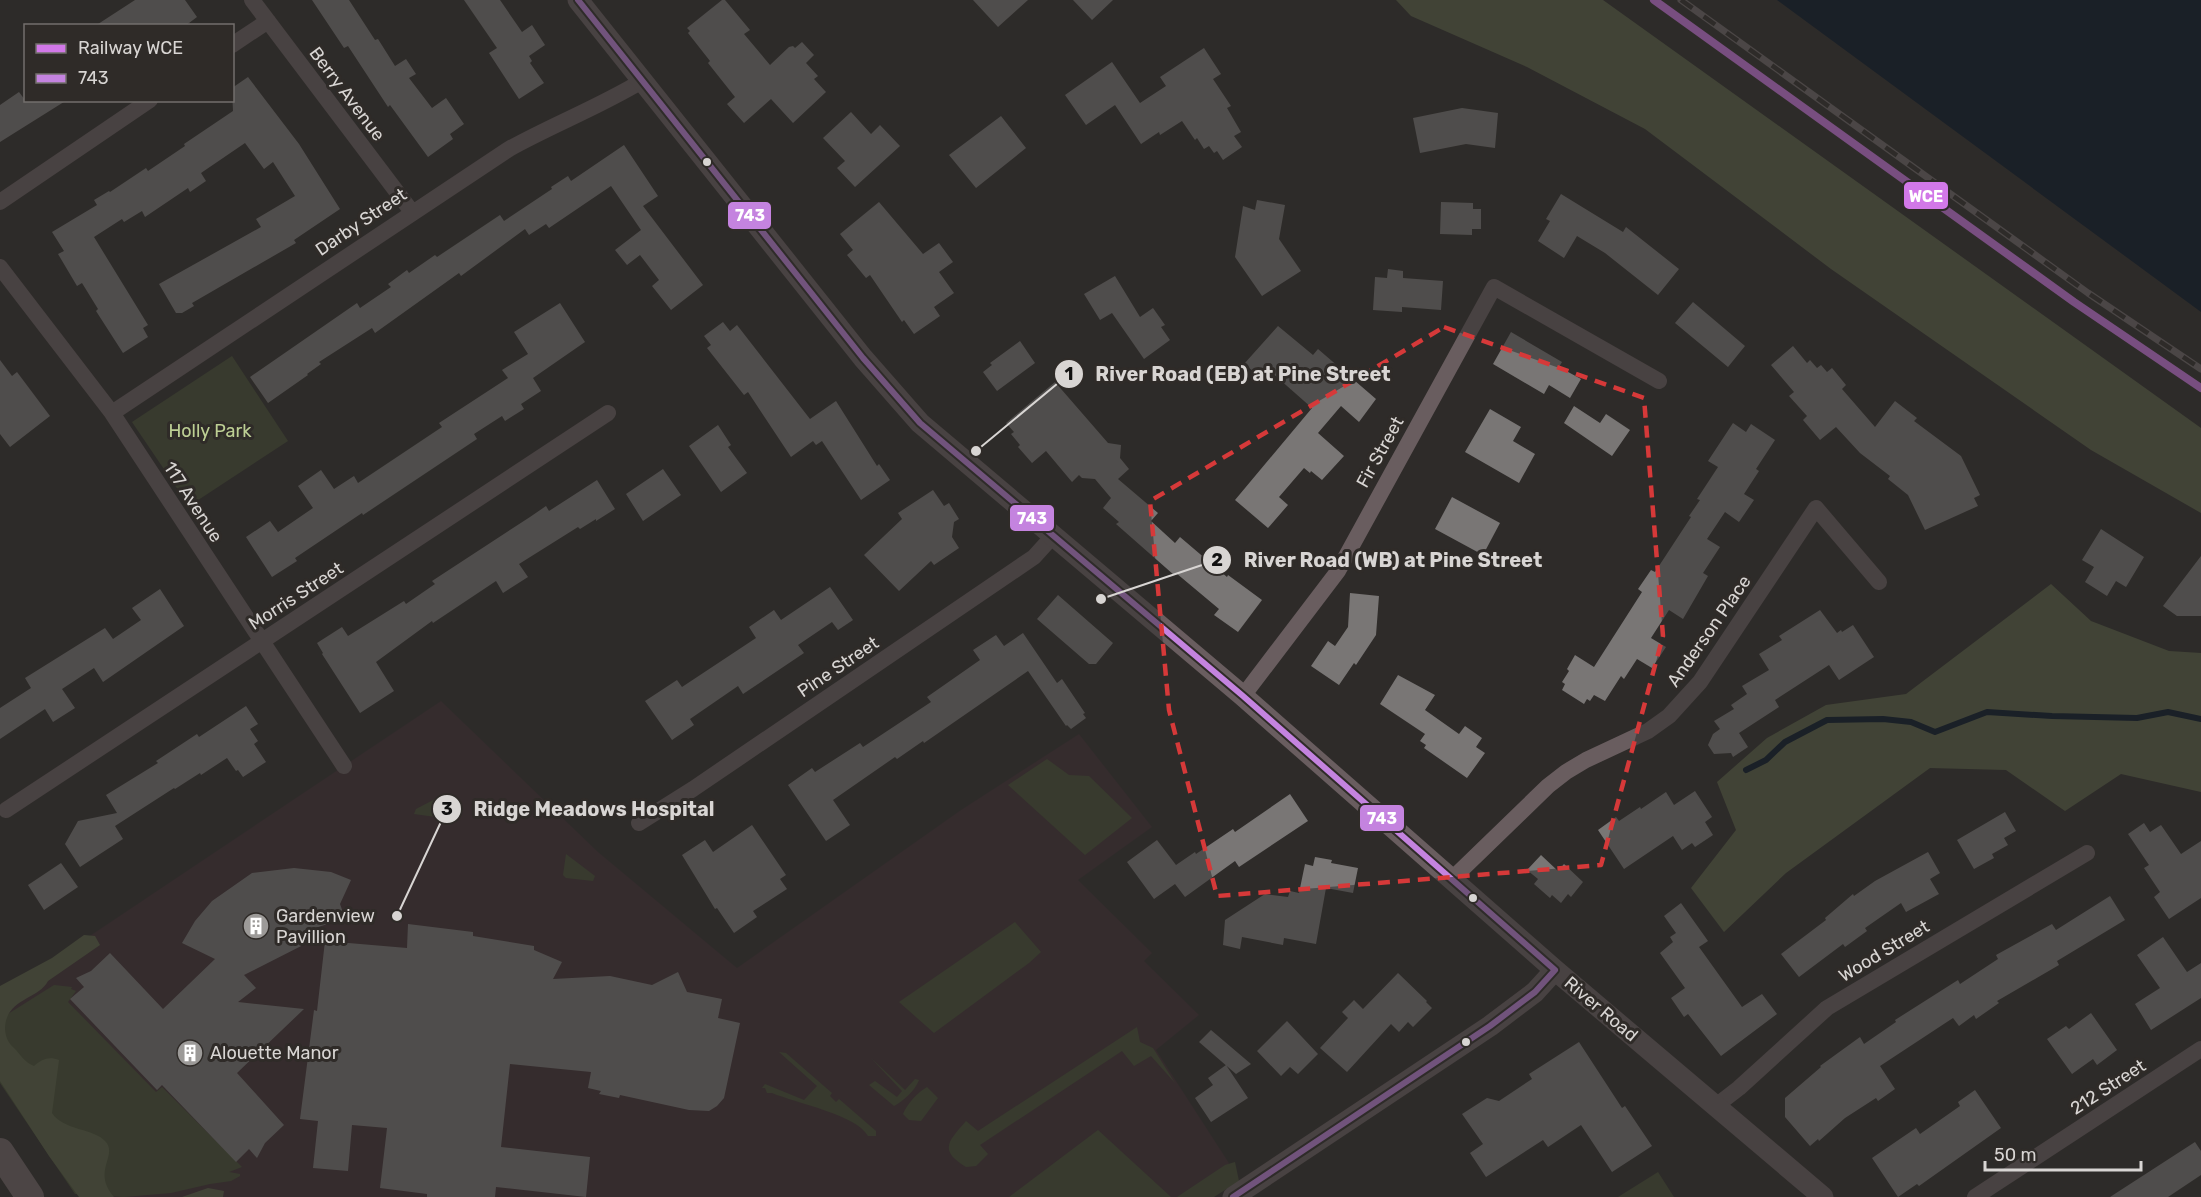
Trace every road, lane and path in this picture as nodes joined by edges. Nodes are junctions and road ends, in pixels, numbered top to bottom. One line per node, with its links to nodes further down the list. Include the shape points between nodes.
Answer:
1 (252, 0): 3 (street, Berry Avenue)
2 (578, 0): 5 (street, River Road)
3 (268, 21): 4 (street); 8 (street, Berry Avenue)
4 (234, 44)
5 (642, 81): 8 (street, Darby Street, via 508,149); 13 (street, River Road, via 863,358 920,423)
6 (147, 102): 7 (street)
7 (0, 202)
8 (412, 212): 11 (street, Darby Street)
9 (0, 267): 11 (street, 117 Avenue)
10 (1659, 381): 16 (street, Fir Street, via 1494,287 1338,571)
11 (112, 413): 15 (street, 117 Avenue)
12 (608, 413): 15 (street, Morris Street)
13 (1053, 536): 16 (street, River Road); 19 (street, Pine Street, via 1034,557)
14 (1880, 582): 21 (street, Anderson Place, via 1816,508 1700,681 1669,717 1566,772)
15 (261, 642): 17 (street, 117 Avenue); 18 (street, Morris Street)
16 (1243, 696): 21 (street, River Road)
17 (344, 766)
18 (6, 810)
19 (639, 823)
20 (2087, 853): 24 (street, Wood Street, via 1827,1008)
21 (1452, 879): 22 (street, River Road)
22 (1555, 970): 24 (street, River Road); 27 (street, via 1535,992 1490,1026)
23 (2201, 1049): 29 (street, 212 Street)
24 (1717, 1105): 28 (street, River Road)
25 (0, 1152): 26 (highway)
26 (30, 1197)
27 (1233, 1197)
28 (1823, 1197)
29 (1975, 1197)

